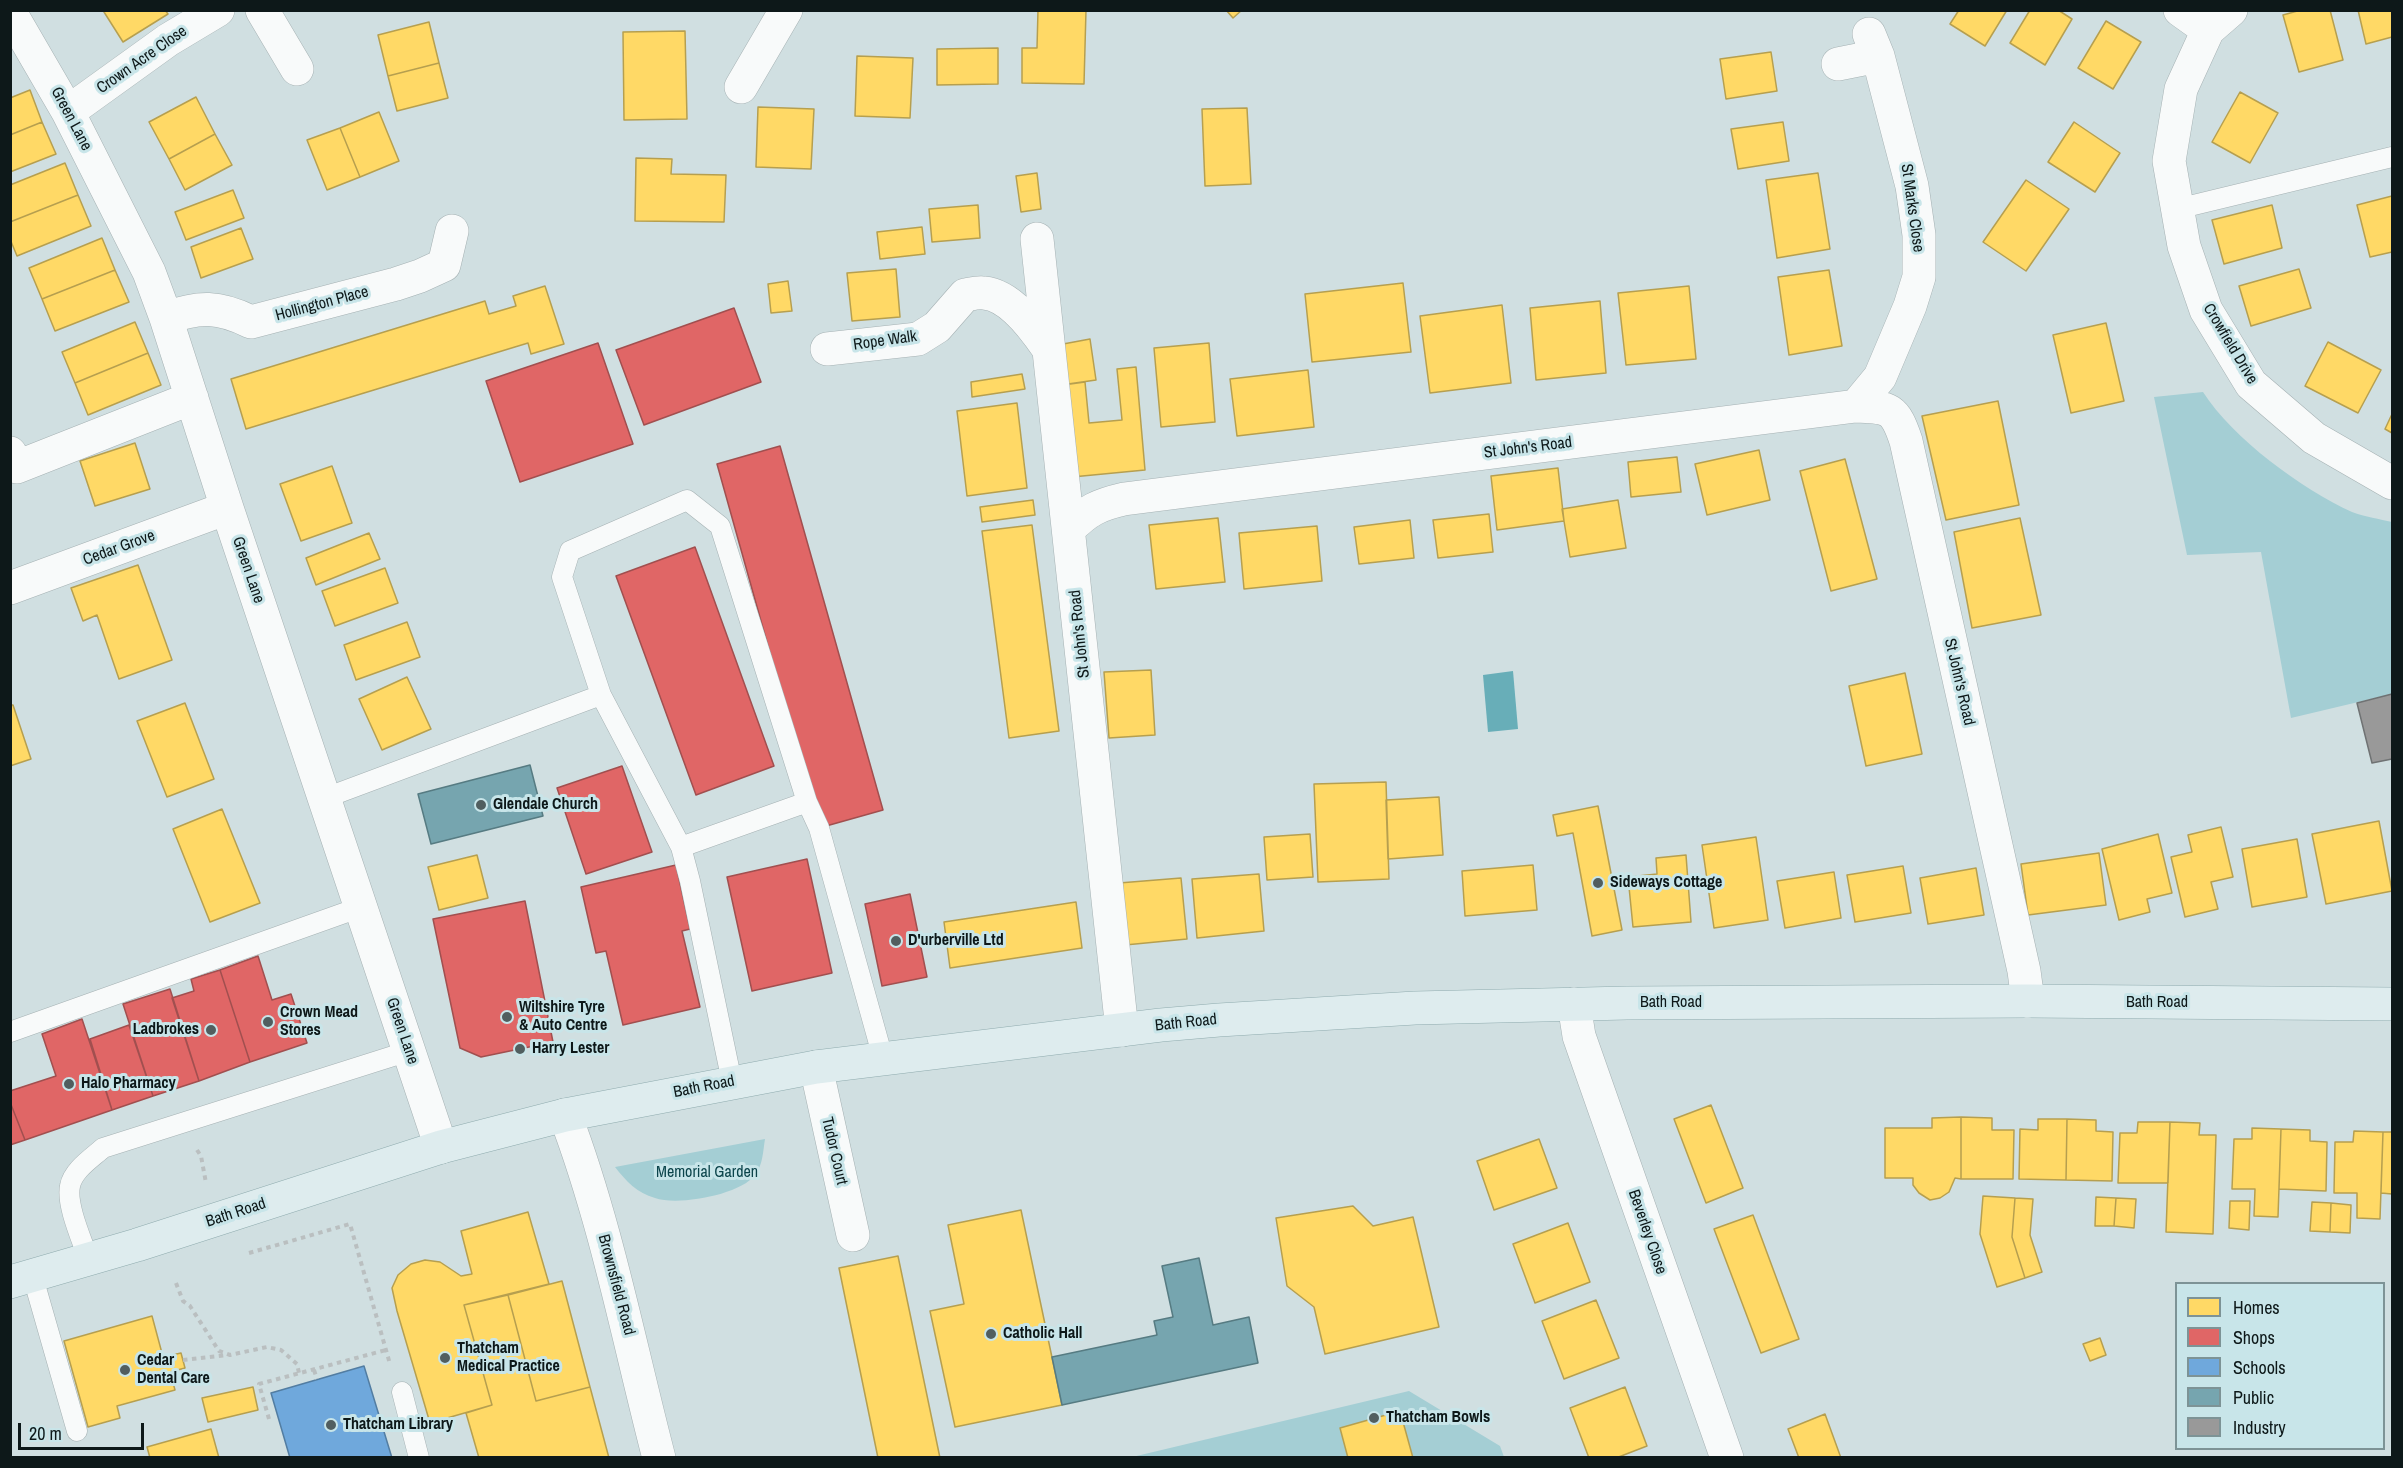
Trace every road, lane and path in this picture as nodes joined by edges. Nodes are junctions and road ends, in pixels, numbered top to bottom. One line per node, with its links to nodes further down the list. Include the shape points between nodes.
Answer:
1 (218, 10): 10 (street, Crown Acre Close, via 168,40)
2 (262, 10): 8 (street)
3 (786, 10): 9 (street)
4 (2180, 10): 6 (street)
5 (10, 12): 10 (street, Green Lane)
6 (2220, 20): 12 (street, Crowfield Drive, via 2181,89 2169,161)
7 (1838, 64): 19 (street, St Marks Close, via 1873,45 1912,186 1918,235 1919,277 1910,306 1880,377)
8 (297, 69)
9 (741, 87)
10 (68, 112): 15 (street, Green Lane, via 149,272)
11 (2392, 157): 12 (lane)
12 (2177, 209): 21 (street, Crowfield Drive, via 2184,246 2206,310 2251,384 2314,438)
13 (452, 231): 15 (street, Hollington Place, via 444,265 396,284 251,322 235,314 192,309)
14 (1037, 239): 16 (street, Rope Walk)
15 (166, 318): 18 (street, Green Lane)
16 (1047, 347): 17 (street, Rope Walk, via 1027,319 985,292 965,295 937,327 918,339); 23 (street, Rope Walk)
17 (827, 349)
18 (192, 398): 20 (street, via 16,467); 22 (street, Green Lane)
19 (1856, 406): 23 (street, St John's Road, via 1124,499 1086,512); 30 (street, St John's Road, via 1883,407 1899,419 1906,441)
20 (10, 453)
21 (2392, 483)
22 (227, 508): 24 (street, Cedar Grove); 26 (street, Green Lane)
23 (1069, 529): 33 (street, St John's Road)
24 (10, 588)
25 (602, 695): 26 (lane); 27 (lane, via 562,577 570,551 687,500 720,526); 28 (lane)
26 (325, 798): 29 (street, Green Lane)
27 (807, 802): 28 (lane); 36 (lane, via 819,828)
28 (681, 847): 38 (lane)
29 (361, 907): 34 (lane); 35 (street, Green Lane)
30 (2028, 1001): 31 (main road, Bath Road); 32 (main road, Bath Road)
31 (1574, 1004): 33 (main road, Bath Road, via 1415,1008); 58 (street, Beverley Close, via 1578,1036)
32 (2392, 1004)
33 (1122, 1030): 36 (main road, Bath Road)
34 (10, 1032)
35 (409, 1052): 40 (street, Green Lane); 44 (lane, via 104,1148 81,1167 70,1185 73,1217)
36 (883, 1058): 37 (main road, Bath Road)
37 (816, 1067): 38 (main road, Bath Road); 43 (street, Tudor Court)
38 (732, 1082): 39 (main road, Bath Road)
39 (565, 1115): 40 (main road, Bath Road); 57 (street, Brownsfield Road, via 582,1159)
40 (441, 1147): 42 (main road, Bath Road)
41 (201, 1156): 42 (path)
42 (216, 1219): 44 (main road, Bath Road); 47 (path, via 228,1258 350,1224)
43 (853, 1235)
44 (88, 1258): 45 (main road, Bath Road)
45 (21, 1278): 55 (lane)
46 (176, 1283): 48 (path, via 183,1301 219,1351)
47 (386, 1350): 50 (path); 53 (path, via 394,1382 386,1384 390,1396)
48 (230, 1355): 49 (path); 51 (path, via 267,1347 281,1350 297,1364)
49 (183, 1360)
50 (314, 1370): 51 (path); 52 (path)
51 (299, 1373): 54 (path, via 259,1384)
52 (317, 1379)
53 (402, 1392): 56 (lane)
54 (269, 1419)
55 (77, 1431)
56 (419, 1458)
57 (659, 1458)
58 (1727, 1458)

